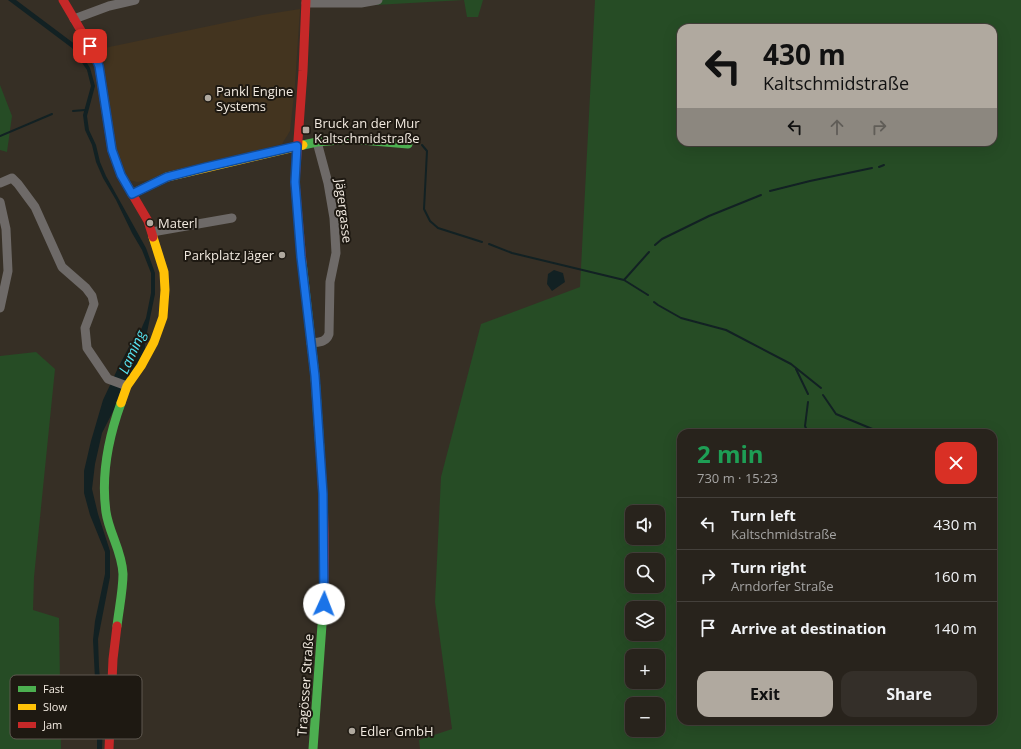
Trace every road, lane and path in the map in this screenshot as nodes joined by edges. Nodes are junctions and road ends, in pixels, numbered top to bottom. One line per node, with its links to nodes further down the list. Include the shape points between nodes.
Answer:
1 (62, 0): 5 (street)
2 (135, 0): 5 (street, via 109,6)
3 (378, 0): 4 (street, via 361,3)
4 (306, 2): 8 (street, Tragösser Straße)
5 (74, 19): 10 (street, via 99,66 112,150 121,175)
6 (317, 142): 7 (street, via 350,139); 8 (street); 15 (street, Jägergasse, via 334,218 336,253 330,282 328,338 323,342)
7 (408, 144)
8 (297, 146): 10 (street, via 167,177); 15 (street, Tragösser Straße, via 295,182)
9 (0, 183): 16 (street, via 12,178 18,184 35,207 62,267 92,296 94,304 85,328 87,348 108,379)
10 (132, 194): 13 (street)
11 (0, 202): 14 (street, via 6,229 8,271)
12 (232, 218): 13 (street)
13 (152, 232): 16 (street, via 164,272 162,317 154,342)
14 (0, 308)
15 (311, 343): 18 (street, Tragösser Straße, via 323,494 324,590)
16 (127, 386): 17 (street, via 115,419 107,457 105,486 106,512 120,553 123,574)
17 (112, 675)
18 (313, 749)

